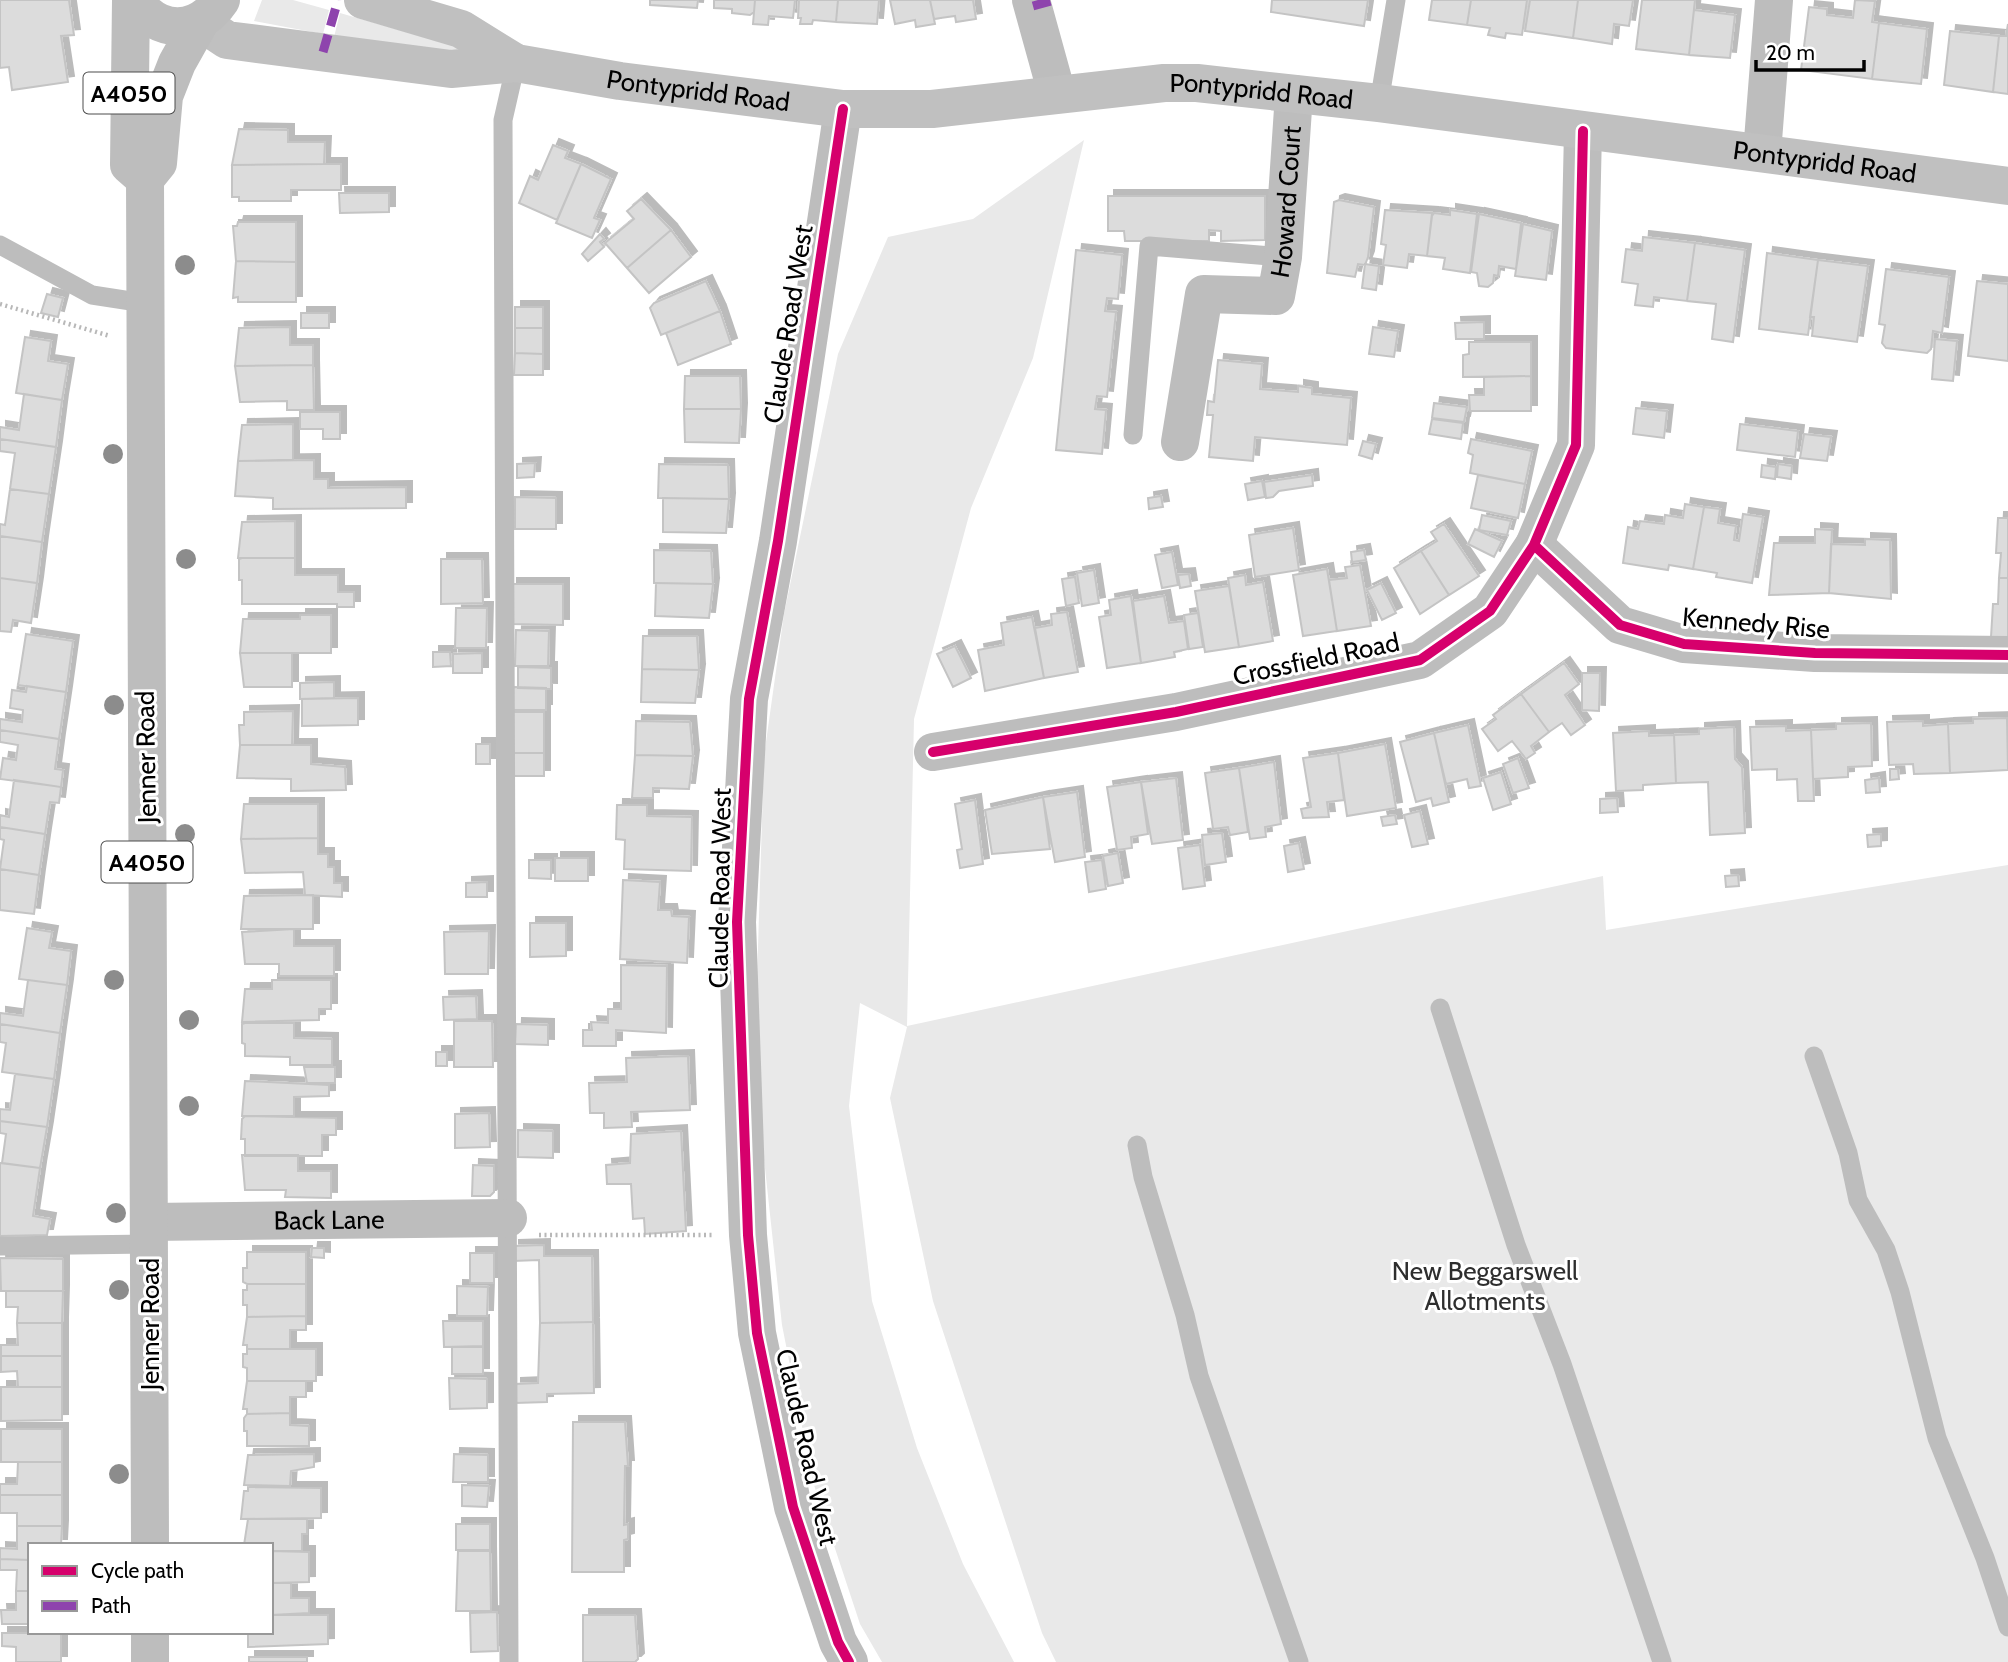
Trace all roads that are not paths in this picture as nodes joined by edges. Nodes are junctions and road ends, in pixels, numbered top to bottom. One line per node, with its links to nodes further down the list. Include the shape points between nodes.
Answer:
1 (133, 0): 7 (street, via 156,23 186,27); 15 (street, Jenner Road / A4050, via 129,164)
2 (363, 0): 6 (main road, Pontypridd Road)
3 (1031, 0): 9 (street)
4 (1396, 0): 11 (lane)
5 (1774, 0): 14 (street)
6 (424, 9): 8 (main road, Pontypridd Road)
7 (211, 11): 8 (main road, Pontypridd Road, via 227,40 451,69); 15 (street, Jenner Road / A4050, via 177,63 164,96 158,163)
8 (516, 64): 12 (main road, Pontypridd Road); 28 (lane, via 503,120)
9 (1057, 94): 10 (main road, Pontypridd Road, via 1197,83); 12 (main road, Pontypridd Road, via 932,109)
10 (1294, 94): 11 (main road, Pontypridd Road); 18 (street, Howard Court)
11 (1379, 103): 13 (main road, Pontypridd Road)
12 (843, 109): 36 (street, Claude Road West, via 778,541 749,699 737,922 748,1235 757,1333 793,1507 838,1642)
13 (1583, 131): 14 (main road, Pontypridd Road); 22 (street, Crossfield Road, via 1576,445)
14 (1762, 153): 16 (main road, Pontypridd Road)
15 (145, 179): 19 (street, Jenner Road / A4050)
16 (2008, 186)
17 (0, 245): 19 (lane, via 92,295)
18 (1283, 257): 20 (lane, via 1149,246); 21 (street, Howard Court, via 1276,296 1205,294)
19 (145, 303): 29 (street, Jenner Road / A4050)
20 (1132, 435)
21 (1180, 442)
22 (1534, 545): 23 (street, Kennedy Rise, via 1620,625 1684,644 1815,653); 24 (street, Crossfield Road, via 1490,611 1420,660 1176,712)
23 (2008, 655)
24 (933, 752)
25 (1440, 1008): 38 (lane, via 1516,1245 1562,1364)
26 (1814, 1056): 32 (lane, via 1848,1153 1858,1200 1886,1250 1900,1292 1937,1438)
27 (1137, 1146): 37 (lane, via 1199,1376)
28 (508, 1226): 29 (street, Back Lane); 35 (lane)
29 (150, 1233): 30 (lane); 31 (street, Jenner Road / A4050)
30 (0, 1246)
31 (150, 1543)
32 (2008, 1627)
33 (150, 1634): 34 (street)
34 (150, 1662)
35 (509, 1662)
36 (849, 1662)
37 (1299, 1662)
38 (1662, 1662)

